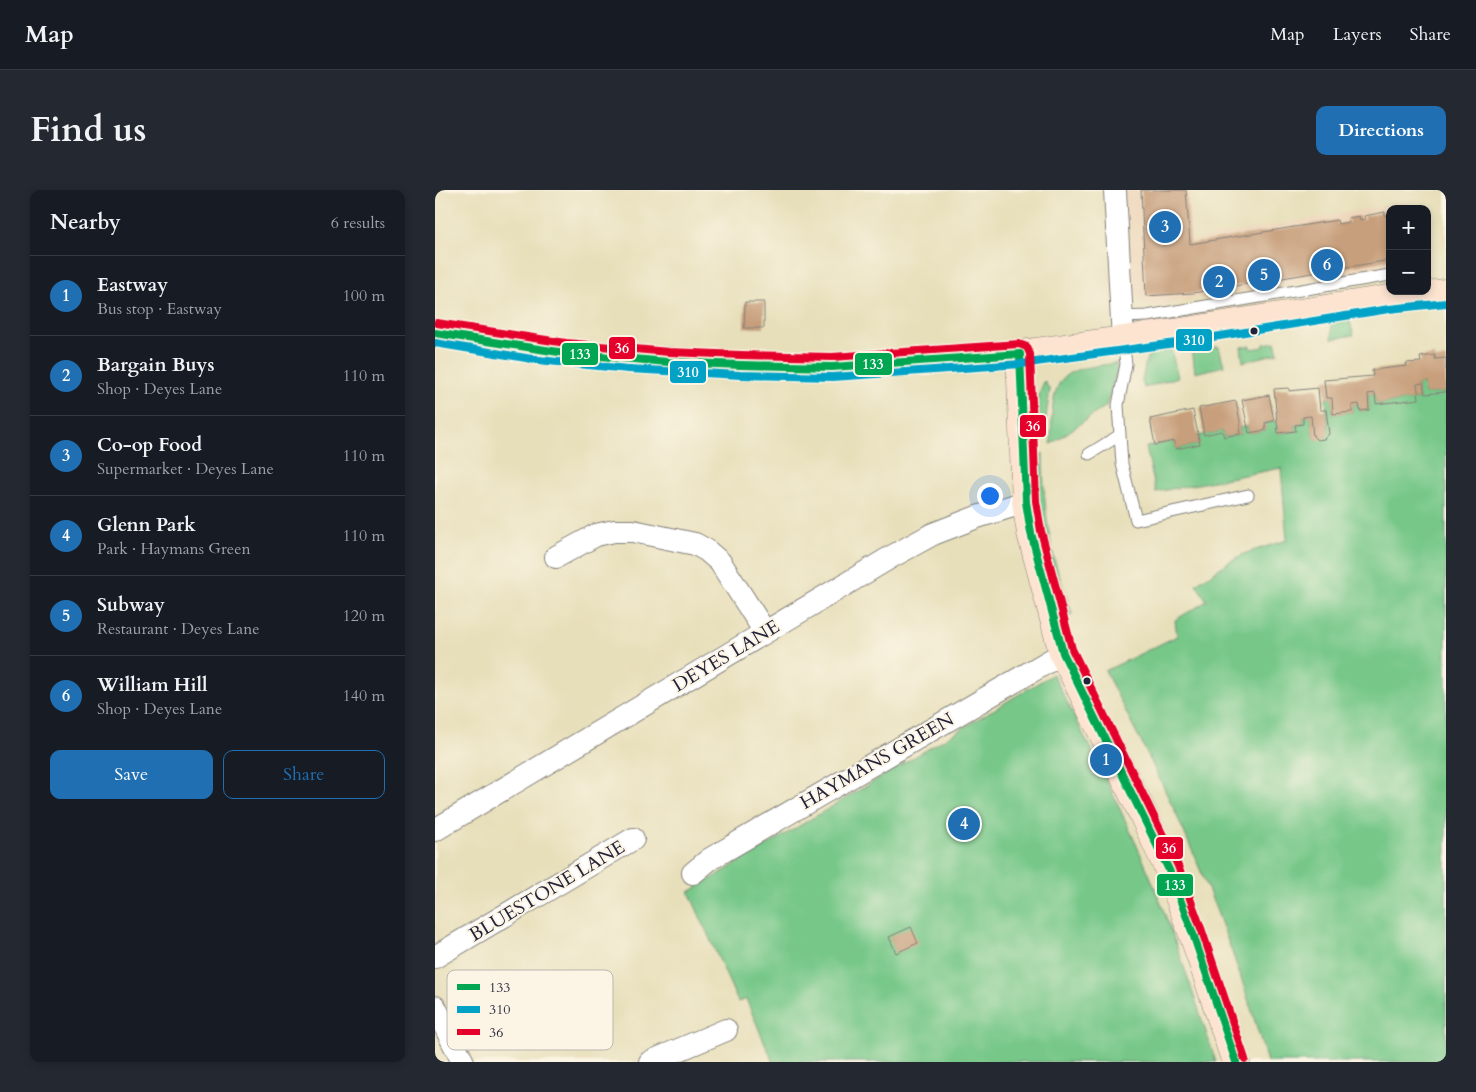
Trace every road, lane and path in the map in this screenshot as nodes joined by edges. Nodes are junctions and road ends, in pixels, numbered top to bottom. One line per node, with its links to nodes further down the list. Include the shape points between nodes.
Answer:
1 (1115, 190): 4 (street)
2 (1386, 277): 4 (lane, via 1147,316)
3 (1415, 295): 4 (street)
4 (1123, 328): 6 (street); 7 (lane, via 1126,364 1118,405)
5 (435, 333): 6 (street, via 565,353 741,365 832,367)
6 (1020, 354): 10 (street)
7 (1120, 435): 8 (lane); 9 (lane, via 1122,464 1136,520)
8 (1089, 454)
9 (1248, 495)
10 (1026, 502): 12 (street, DEYES LANE, via 933,534); 13 (street, via 1031,533)
11 (556, 557): 12 (street, via 596,535 614,531 633,531 695,544 720,562)
12 (765, 632): 14 (street, DEYES LANE)
13 (1063, 653): 16 (street, HAYMANS GREEN, via 710,859); 24 (street, via 1169,870)
14 (435, 830)
15 (633, 839): 17 (street, BLUESTONE LANE)
16 (693, 873)
17 (435, 957)
18 (435, 1007): 20 (street)
19 (727, 1030): 23 (street)
20 (447, 1031)
21 (457, 1050): 22 (street)
22 (463, 1062)
23 (650, 1062)
24 (1236, 1062)

